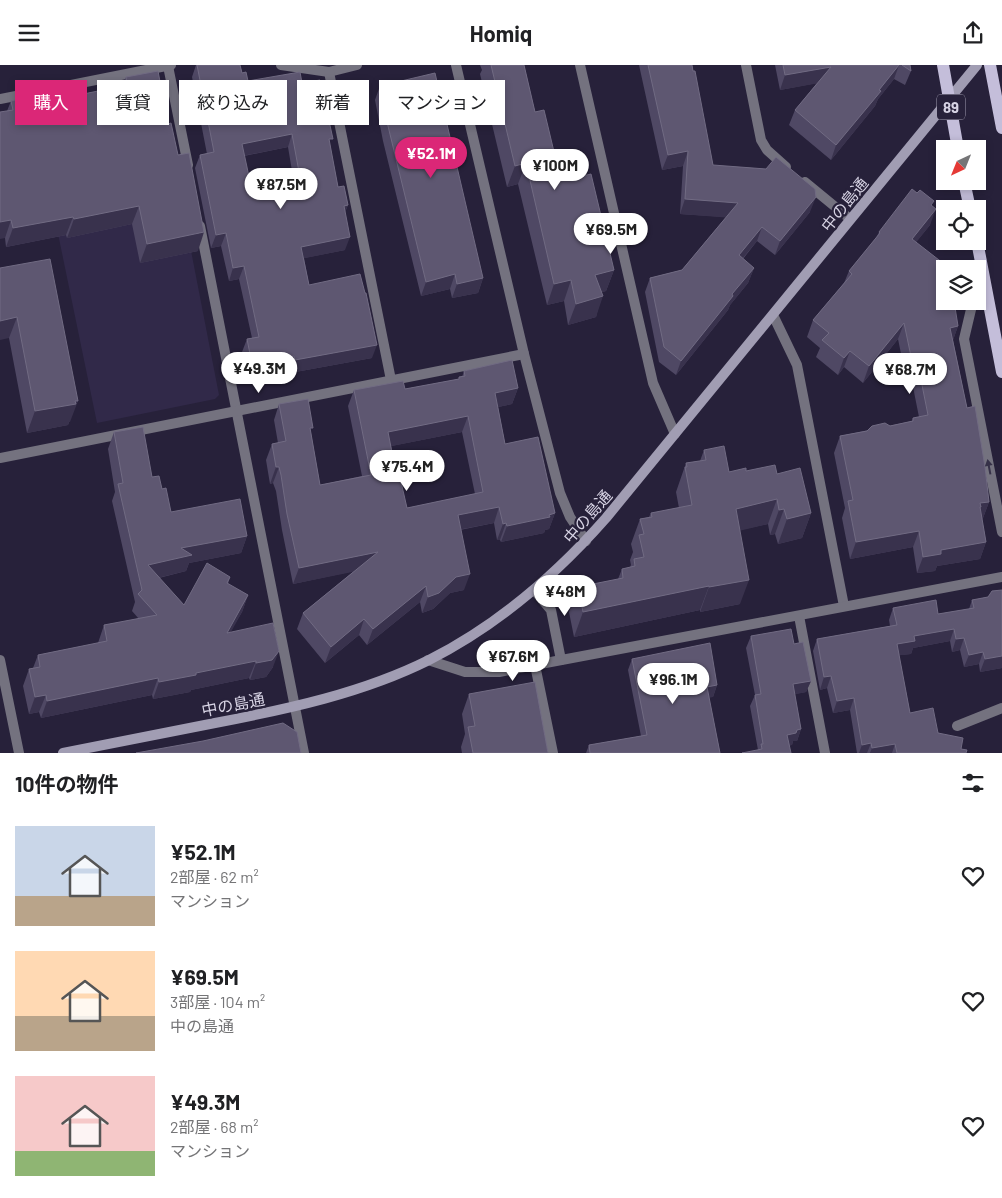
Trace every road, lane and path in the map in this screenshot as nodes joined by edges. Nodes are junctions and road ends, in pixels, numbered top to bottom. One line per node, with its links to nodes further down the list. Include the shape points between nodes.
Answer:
1 (170, 65): 12 (street); 15 (street)
2 (282, 65): 10 (street)
3 (357, 65): 10 (street)
4 (456, 65): 21 (street)
5 (580, 65): 25 (street, via 653,383)
6 (746, 65): 17 (street, via 761,140 767,151)
7 (943, 65): 11 (main road, 89)
8 (977, 65): 11 (street, 中の島通)
9 (990, 65): 13 (main road)
10 (329, 73): 23 (street)
11 (949, 98): 14 (main road, 89); 17 (street, 中の島通)
12 (0, 99)
13 (1002, 128)
14 (956, 140)
15 (189, 171)
16 (198, 219): 24 (street)
17 (850, 219): 20 (street, 中の島通)
18 (986, 290): 22 (main road)
19 (971, 310): 27 (street, one-way to 19, via 964,339)
20 (773, 315): 25 (street, 中の島通); 31 (street, via 797,365)
21 (524, 354): 23 (street); 28 (street, via 560,493 570,517)
22 (1002, 372)
23 (390, 380): 24 (street)
24 (236, 411): 26 (street); 37 (street)
25 (675, 435): 28 (street, 中の島通)
26 (0, 458)
27 (1002, 532)
28 (586, 541): 30 (street, 中の島通)
29 (1002, 577): 31 (street)
30 (535, 591): 33 (street, 中の島通, via 476,633); 34 (street, via 552,610)
31 (844, 606): 32 (street)
32 (799, 616): 34 (street); 44 (street)
33 (428, 660): 36 (street, via 466,672 499,672); 37 (street, 中の島通, via 360,689)
34 (561, 660): 36 (street)
35 (0, 661): 40 (street)
36 (536, 665): 43 (street)
37 (295, 706): 41 (street, 中の島通); 42 (street)
38 (1002, 708): 39 (street)
39 (957, 726)
40 (18, 753)
41 (62, 753)
42 (304, 753)
43 (553, 753)
44 (825, 753)

